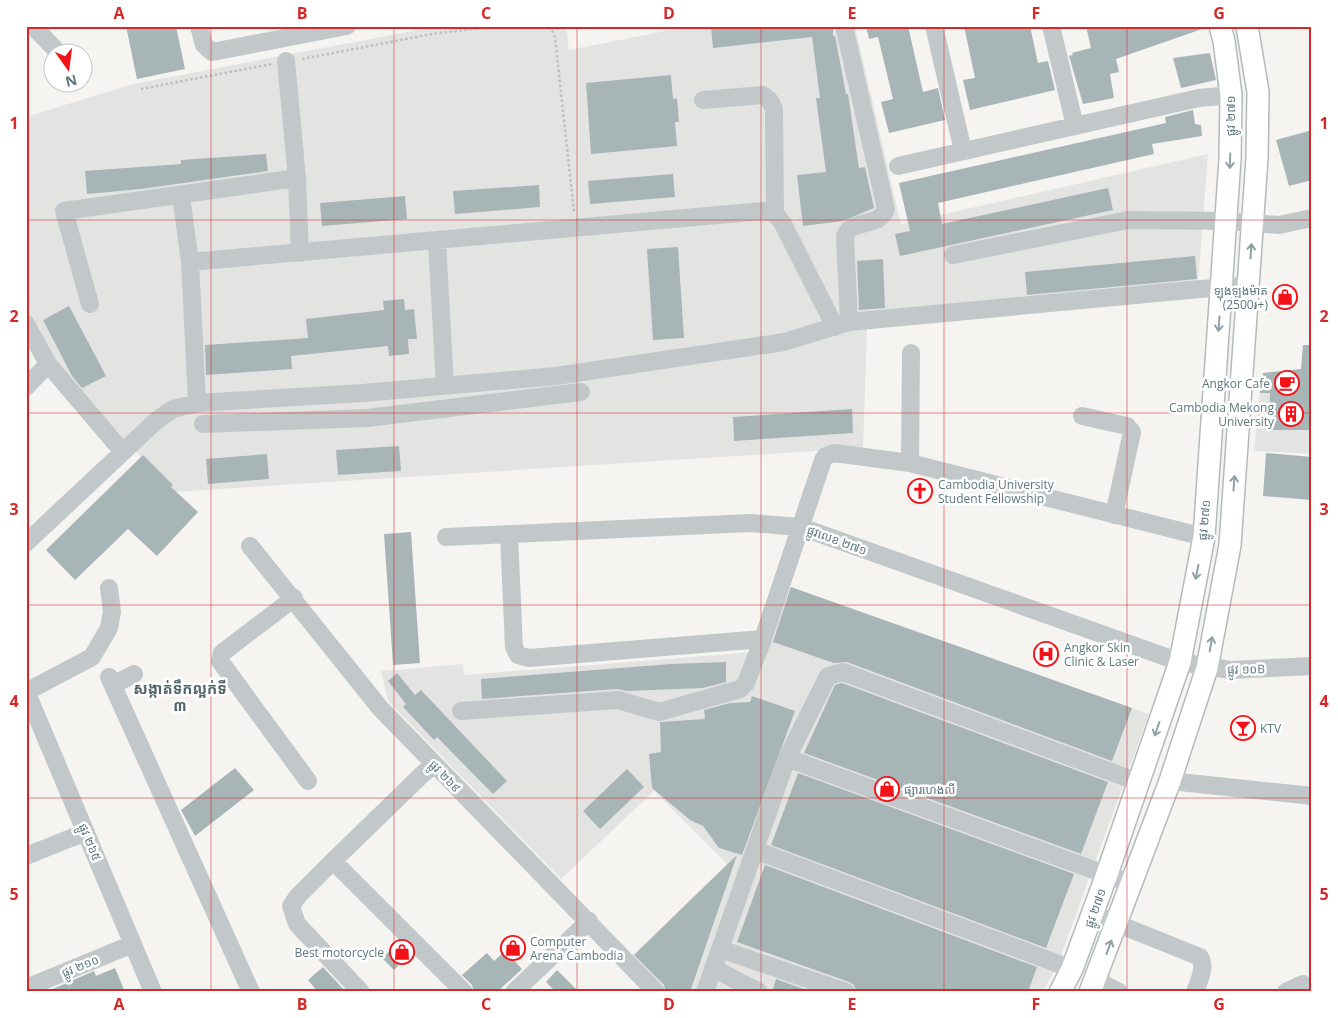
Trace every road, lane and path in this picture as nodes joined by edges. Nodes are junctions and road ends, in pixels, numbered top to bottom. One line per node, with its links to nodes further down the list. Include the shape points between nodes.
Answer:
1 (33, 26): 13 (street)
2 (199, 26): 12 (street, via 204,45 212,52)
3 (348, 26): 11 (street)
4 (497, 26): 14 (path, via 432,34)
5 (550, 26): 27 (path, via 555,37)
6 (844, 26): 36 (street, via 886,209 877,220 850,228 845,236)
7 (934, 26): 19 (street)
8 (1051, 26): 18 (street)
9 (1220, 26): 16 (main road, ផ្លូវ ២៧១)
10 (1247, 26): 26 (main road, via 1258,92)
11 (321, 29): 12 (street)
12 (283, 32)
13 (48, 42)
14 (286, 62): 15 (path); 21 (street)
15 (141, 89)
16 (1231, 95): 18 (street, via 1200,98); 25 (main road, ផ្លូវ ២៧១, one-way to 25)
17 (703, 100): 23 (street, via 763,96 770,100 774,109)
18 (1075, 126): 19 (street)
19 (963, 152): 20 (street)
20 (898, 166)
21 (297, 178): 22 (street); 29 (street)
22 (181, 196): 31 (street); 34 (street, via 64,210)
23 (774, 213): 27 (street, via 763,211); 36 (street)
24 (1312, 218): 26 (street, via 1279,225)
25 (1227, 221): 26 (street); 30 (street, via 1128,220); 33 (main road, ផ្លូវ ២៧១)
26 (1253, 224): 32 (main road, one-way to 26)
27 (576, 228): 28 (street)
28 (437, 242): 29 (street); 39 (street)
29 (300, 253): 31 (street)
30 (953, 255)
31 (190, 262): 43 (street)
32 (1248, 286): 33 (street); 61 (main road, one-way to 32, via 1230,545)
33 (1221, 287): 36 (street); 53 (main road, ផ្លូវ ២៧១, one-way to 53)
34 (90, 304)
35 (26, 324): 38 (street)
36 (842, 325): 39 (street, via 784,342 718,353 556,376)
37 (911, 353): 48 (street)
38 (48, 364): 40 (street); 47 (street)
39 (446, 386): 42 (street)
40 (26, 387)
41 (581, 392): 45 (street)
42 (363, 393): 43 (street); 45 (street)
43 (197, 403): 47 (street, via 173,409)
44 (1082, 416): 49 (street, via 1127,426 1132,432)
45 (367, 418): 46 (street)
46 (203, 424)
47 (123, 452): 54 (street)
48 (910, 463): 49 (street); 50 (street, via 834,454 826,456)
49 (1114, 515): 53 (street)
50 (801, 526): 51 (street, ផ្លូវលេខ ២៧១, via 750,523); 58 (street); 59 (street, ផ្លូវលេខ ២៧១)
51 (509, 535): 52 (street, ផ្លូវលេខ ២៧១); 58 (street, via 514,647 518,655 529,658)
52 (446, 537)
53 (1204, 538): 59 (main road, ផ្លូវ ២៧១, one-way to 59)
54 (26, 543)
55 (250, 546): 57 (street, ផ្លូវ ២៦៩)
56 (109, 588): 63 (street, via 112,612 109,628 92,657)
57 (294, 598): 67 (street, ផ្លូវ ២៦៩, via 380,708); 68 (street, via 222,653 220,661)
58 (763, 639): 64 (street, via 746,683 740,689 659,712 618,700)
59 (1180, 662): 61 (street, ផ្លូវ ១០B); 70 (main road, ផ្លូវ ២៧១, one-way to 70)
60 (1312, 666): 61 (street, ផ្លូវ ១០B)
61 (1207, 668): 69 (main road)
62 (134, 674): 89 (street, via 111,681)
63 (26, 692): 65 (street, ផ្លូវ ២៦៥)
64 (461, 711)
65 (33, 726): 72 (street, ផ្លូវ ២៦៥)
66 (788, 758): 70 (street, via 828,676 843,672); 73 (street); 76 (street)
67 (433, 764): 75 (street); 79 (street, ផ្លូវ ២៦៩)
68 (308, 781)
69 (1170, 781): 71 (street); 77 (main road)
70 (1138, 782): 76 (main road, ផ្លូវ ២៧១)
71 (1312, 796)
72 (86, 832): 74 (street); 81 (street, ផ្លូវ ២៦៥)
73 (755, 850): 82 (street); 84 (street)
74 (26, 856)
75 (333, 860): 90 (street, via 298,896 291,912 297,924); 91 (street)
76 (1107, 874): 77 (street); 78 (main road, ផ្លូវ ២៧១)
77 (1132, 884): 80 (main road)
78 (1093, 914): 80 (street); 84 (main road, ផ្លូវ ២៧១)
79 (588, 921): 92 (street); 93 (street, ផ្លូវ ២៦៩)
80 (1118, 922): 85 (main road, one-way to 80); 98 (street, via 1200,957 1202,972)
81 (133, 944): 86 (street, ផ្លូវ ២១០); 88 (street, ផ្លូវ ២៦៥)
82 (720, 949): 83 (street); 95 (street)
83 (714, 968): 87 (street); 94 (street)
84 (1072, 969): 96 (main road, ផ្លូវ ២៧១)
85 (1093, 986): 97 (street)
86 (26, 988)
87 (750, 990)
88 (153, 992)
89 (251, 992)
90 (361, 992)
91 (464, 992)
92 (514, 992)
93 (656, 992)
94 (705, 992)
95 (846, 992)
96 (1060, 992)
97 (1119, 992)
98 (1195, 992)
99 (1286, 992): 100 (street, via 1303,984)
100 (1305, 992)

